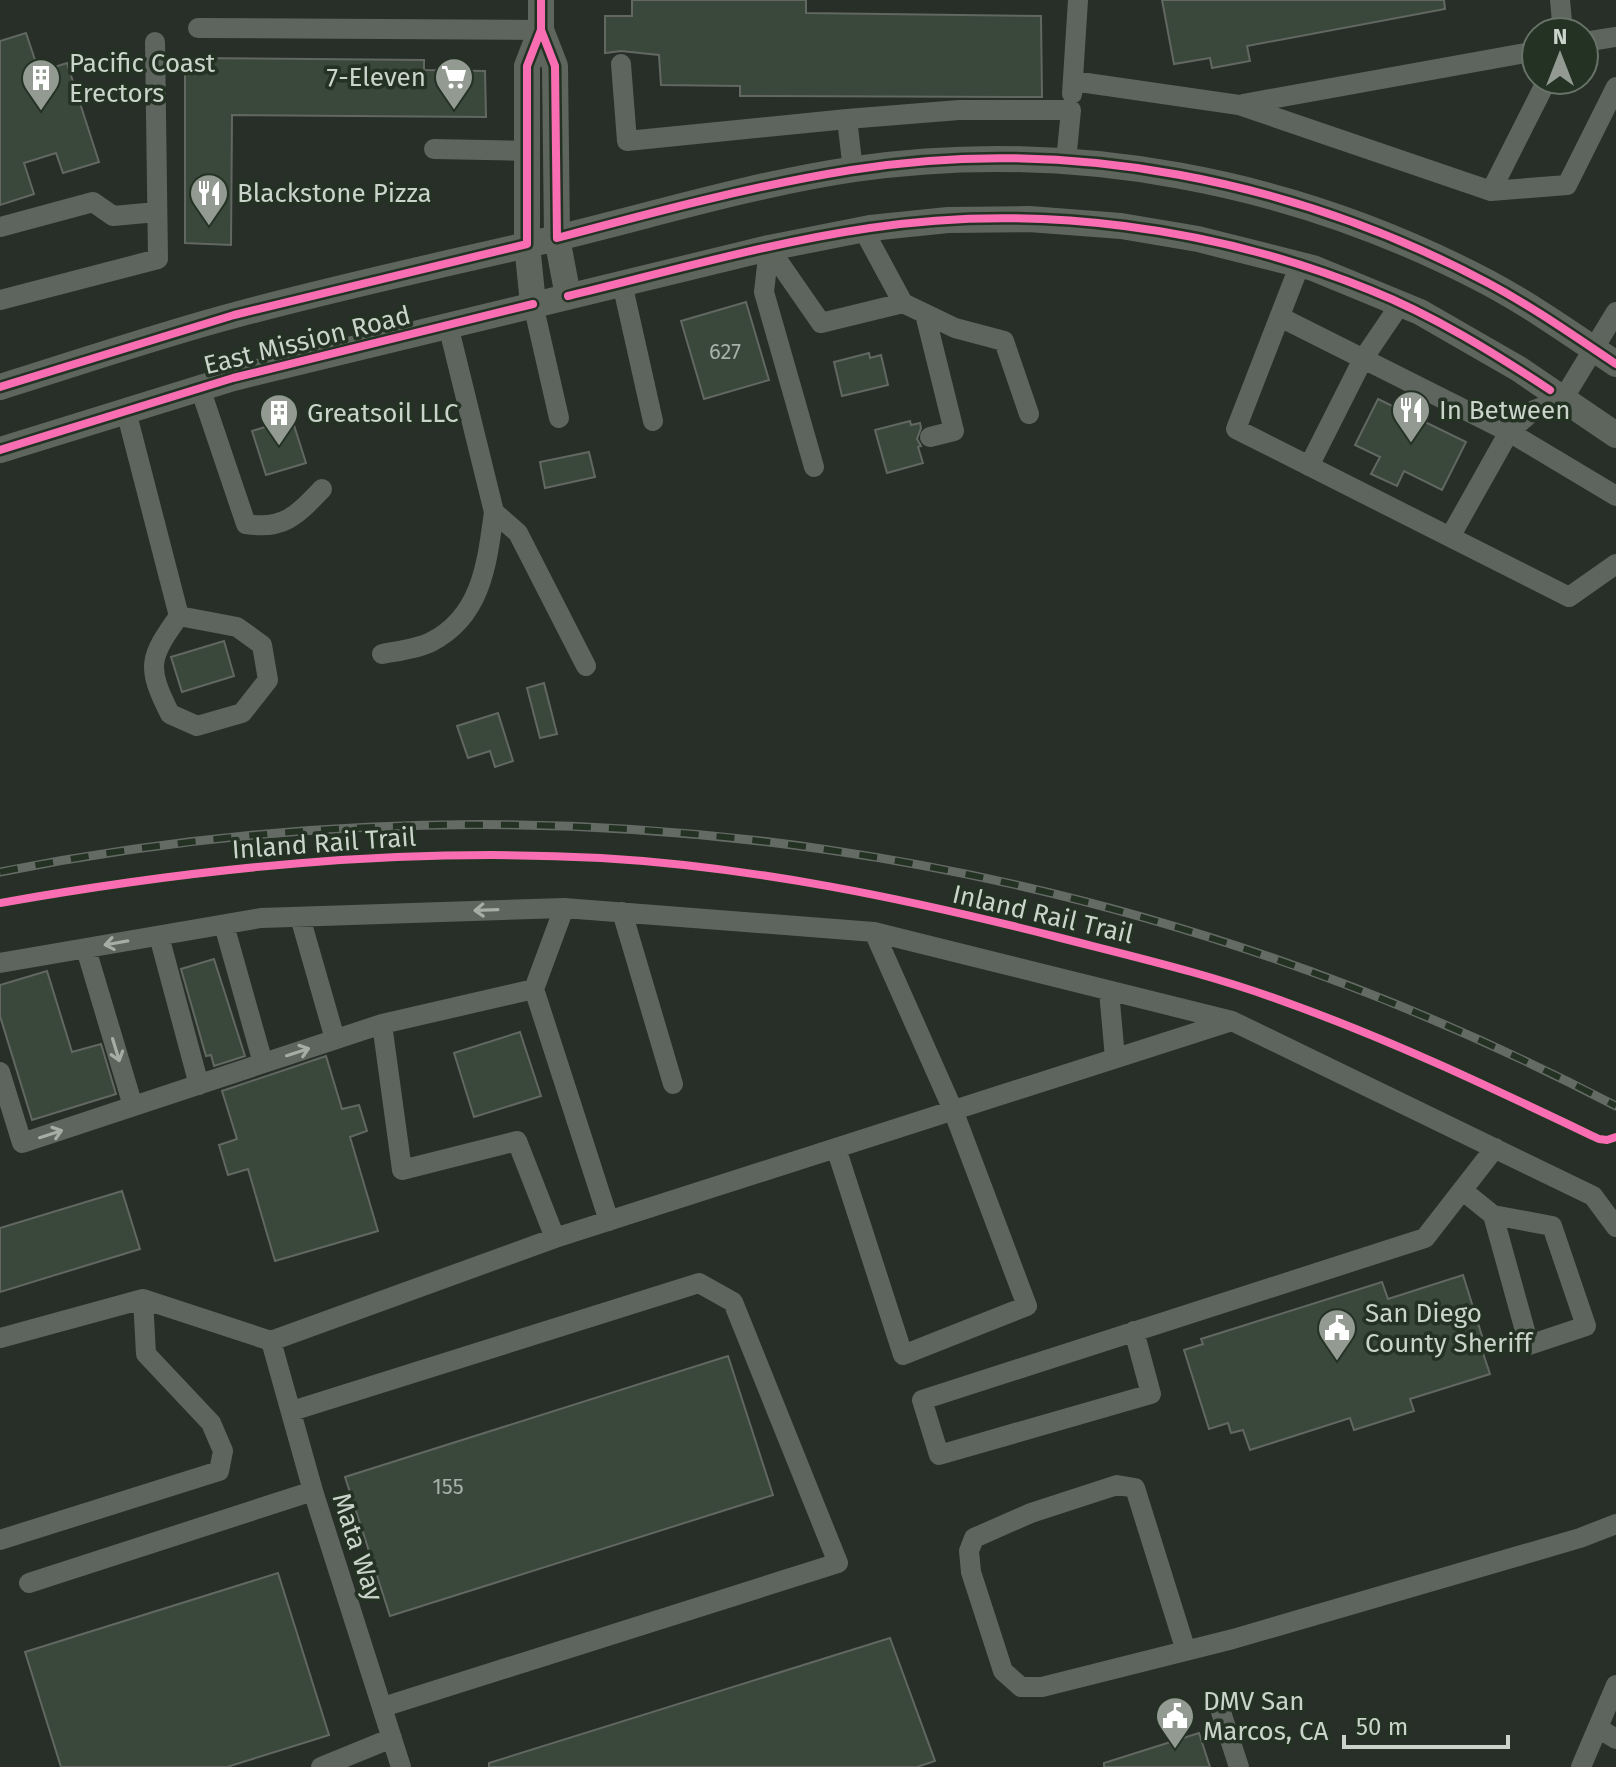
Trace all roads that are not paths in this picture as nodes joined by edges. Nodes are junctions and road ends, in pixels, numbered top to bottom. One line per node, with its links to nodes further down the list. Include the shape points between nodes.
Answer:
1 (541, 0): 4 (main road)
2 (1078, 0): 8 (street)
3 (198, 28): 4 (street)
4 (541, 30): 15 (main road, via 527,66); 22 (main road, via 555,66)
5 (155, 42): 19 (street)
6 (1520, 54): 11 (street)
7 (621, 64): 13 (street, via 627,141)
8 (1073, 81): 11 (street); 12 (street)
9 (1616, 87): 18 (street, via 1567,185)
10 (1539, 96): 18 (street)
11 (1239, 105): 18 (street)
12 (1071, 110): 13 (street, via 959,110); 16 (street)
13 (847, 119): 17 (street)
14 (434, 149): 15 (street)
15 (528, 151): 23 (main road)
16 (1066, 161): 17 (main road, East Mission Road, via 994,159); 36 (main road, East Mission Road, via 1204,179 1340,218 1490,284)
17 (853, 170): 22 (main road, East Mission Road)
18 (1491, 191)
19 (157, 212): 20 (street, via 113,216 93,202); 28 (street, via 158,259)
20 (0, 227)
21 (863, 229): 24 (main road, East Mission Road); 25 (main road, East Mission Road, via 1029,219 1121,226); 29 (street)
22 (557, 238): 23 (main road, East Mission Road); 27 (main road)
23 (527, 244): 31 (main road); 39 (main road, East Mission Road, via 234,315)
24 (769, 248): 26 (main road, East Mission Road); 29 (street, via 821,323); 51 (street, via 764,292)
25 (1300, 264): 30 (main road, East Mission Road); 34 (street)
26 (622, 283): 27 (main road, East Mission Road); 45 (street)
27 (568, 296): 31 (main road, East Mission Road)
28 (0, 300)
29 (903, 303): 33 (street)
30 (1401, 303): 37 (street); 41 (main road, East Mission Road)
31 (533, 304): 35 (main road, East Mission Road); 44 (street)
32 (1616, 312): 36 (street)
33 (925, 314): 43 (street, via 1004,341); 48 (street, via 954,431)
34 (1280, 317): 37 (street); 50 (street, via 1236,429)
35 (448, 325): 40 (main road, East Mission Road); 54 (street)
36 (1594, 349): 38 (main road, East Mission Road); 41 (street)
37 (1363, 359): 46 (street); 50 (street)
38 (1616, 364)
39 (0, 387)
40 (200, 388): 42 (main road, East Mission Road); 52 (street, via 246,524 267,527 298,514)
41 (1563, 399): 46 (street, via 1534,410); 47 (main road, East Mission Road)
42 (126, 411): 49 (main road, East Mission Road); 57 (street)
43 (1029, 414)
44 (559, 418)
45 (653, 421)
46 (1509, 432): 53 (street); 55 (street)
47 (1616, 435)
48 (930, 437)
49 (0, 450)
50 (1309, 466): 55 (street)
51 (814, 467)
52 (322, 489)
53 (1616, 496)
54 (494, 512): 58 (street, via 475,599 462,621 430,643); 59 (street, via 518,533)
55 (1450, 537): 56 (street, via 1569,597)
56 (1616, 564)
57 (179, 616): 57 (street, via 154,651 155,686 170,714 197,726 242,713 268,680 262,645 237,627)
58 (382, 654)
59 (586, 666)
60 (564, 908): 61 (street); 62 (street, one-way to 62); 68 (street)
61 (622, 912): 64 (street); 76 (street)
62 (300, 917): 63 (street); 72 (street)
63 (224, 925): 65 (street); 74 (street)
64 (874, 932): 69 (street); 79 (street)
65 (159, 936): 66 (street, one-way to 66); 77 (street)
66 (86, 949): 67 (street); 78 (street, one-way to 78)
67 (0, 963)
68 (534, 989): 71 (street); 84 (street)
69 (1109, 991): 70 (street); 73 (street)
70 (1232, 1021): 73 (street); 81 (street)
71 (382, 1024): 72 (street); 86 (street, via 402,1170 517,1141)
72 (335, 1039): 74 (street, one-way to 72)
73 (1115, 1058): 79 (street)
74 (263, 1063): 77 (street)
75 (0, 1072): 78 (street, one-way to 78, via 22,1143)
76 (673, 1084)
77 (199, 1085): 78 (street)
78 (133, 1106)
79 (953, 1110): 80 (street); 80 (street, via 1027,1306 903,1355)
80 (836, 1148): 84 (street)
81 (1495, 1148): 82 (street); 85 (street, via 1593,1196)
82 (1462, 1190): 83 (street); 88 (street, via 1425,1238)
83 (1493, 1215): 83 (street, via 1529,1345 1586,1326 1552,1226)
84 (609, 1221): 86 (street)
85 (1616, 1227)
86 (555, 1238): 90 (street)
87 (143, 1299): 89 (street); 90 (street); 94 (street, via 146,1354 211,1423 223,1451 219,1471)
88 (1134, 1331): 88 (street, via 922,1400 939,1455 1151,1394)
89 (0, 1338)
90 (271, 1341): 91 (street, Mata Way)
91 (292, 1411): 92 (street, Mata Way); 98 (street, via 699,1283 733,1302 838,1563)
92 (313, 1491): 95 (street); 98 (street, Mata Way)
93 (1616, 1524): 96 (street)
94 (0, 1540)
95 (29, 1583)
96 (1186, 1651): 96 (street, via 1042,1687 1021,1687 1003,1671 971,1572 974,1538 1117,1485 1135,1488)
97 (1616, 1685): 100 (street)
98 (383, 1707): 101 (street, Mata Way)
99 (1221, 1712): 105 (street)
100 (1598, 1728): 102 (street); 106 (street)
101 (392, 1738): 103 (street); 104 (street, Mata Way)
102 (1616, 1739)
103 (321, 1767)
104 (401, 1767)
105 (1239, 1767)
106 (1581, 1767)

